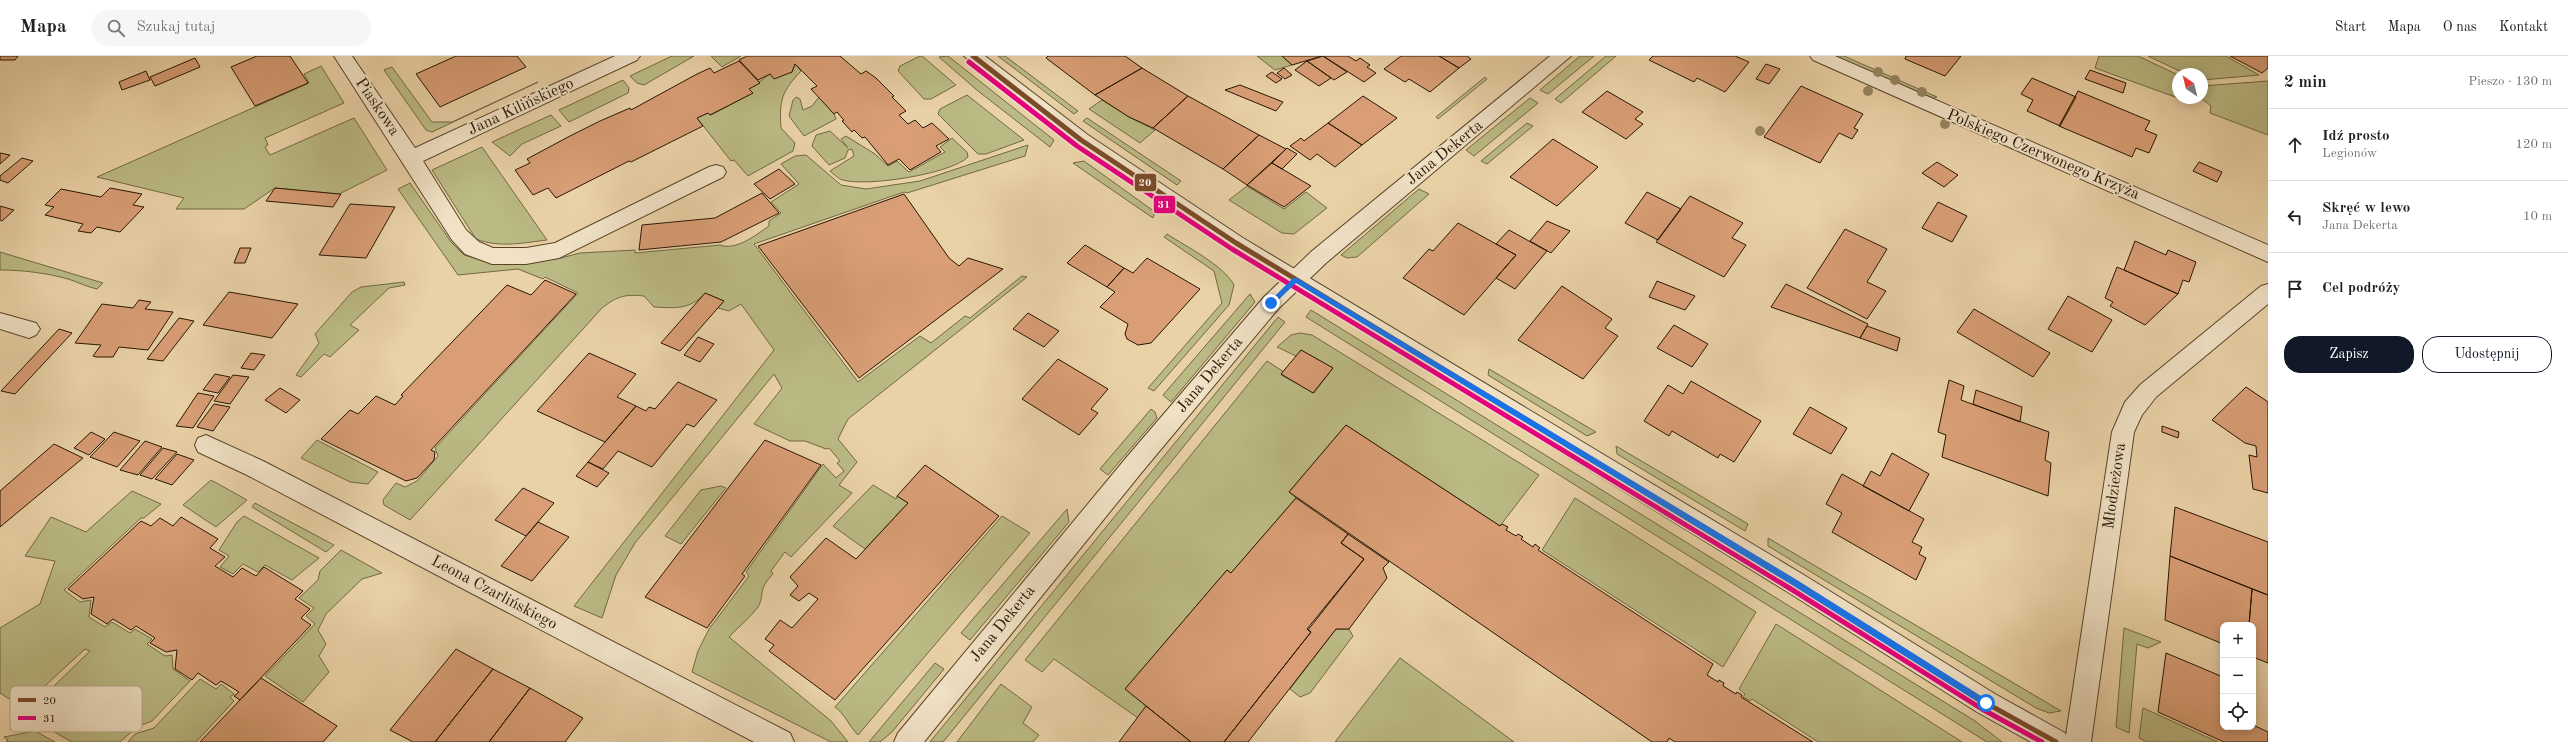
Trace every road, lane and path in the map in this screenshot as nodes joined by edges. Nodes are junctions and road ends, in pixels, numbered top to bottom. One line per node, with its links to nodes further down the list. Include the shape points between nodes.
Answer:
1 (343, 56): 6 (street, Piaskowa)
2 (631, 56): 6 (street, Jana Kilińskiego)
3 (973, 56): 9 (street, via 1082,140)
4 (1562, 56): 9 (street, Jana Dekerta, via 1335,243)
5 (1819, 56): 8 (street, Polskiego Czerwonego Krzyża)
6 (411, 158): 7 (street, Piaskowa, via 459,235 472,248 492,256 526,256 559,250)
7 (716, 172)
8 (2268, 254)
9 (1295, 280): 15 (street, Jana Dekerta, via 1271,303 1134,465); 16 (street, via 1795,582 1986,703)
10 (2268, 292): 17 (street, Młodzieżowa, via 2148,391 2133,409 2123,432)
11 (0, 321): 12 (street)
12 (29, 329)
13 (206, 445): 14 (street, Leona Czarlińskiego, via 255,468)
14 (781, 742)
15 (907, 742)
16 (2056, 742)
17 (2078, 742)

